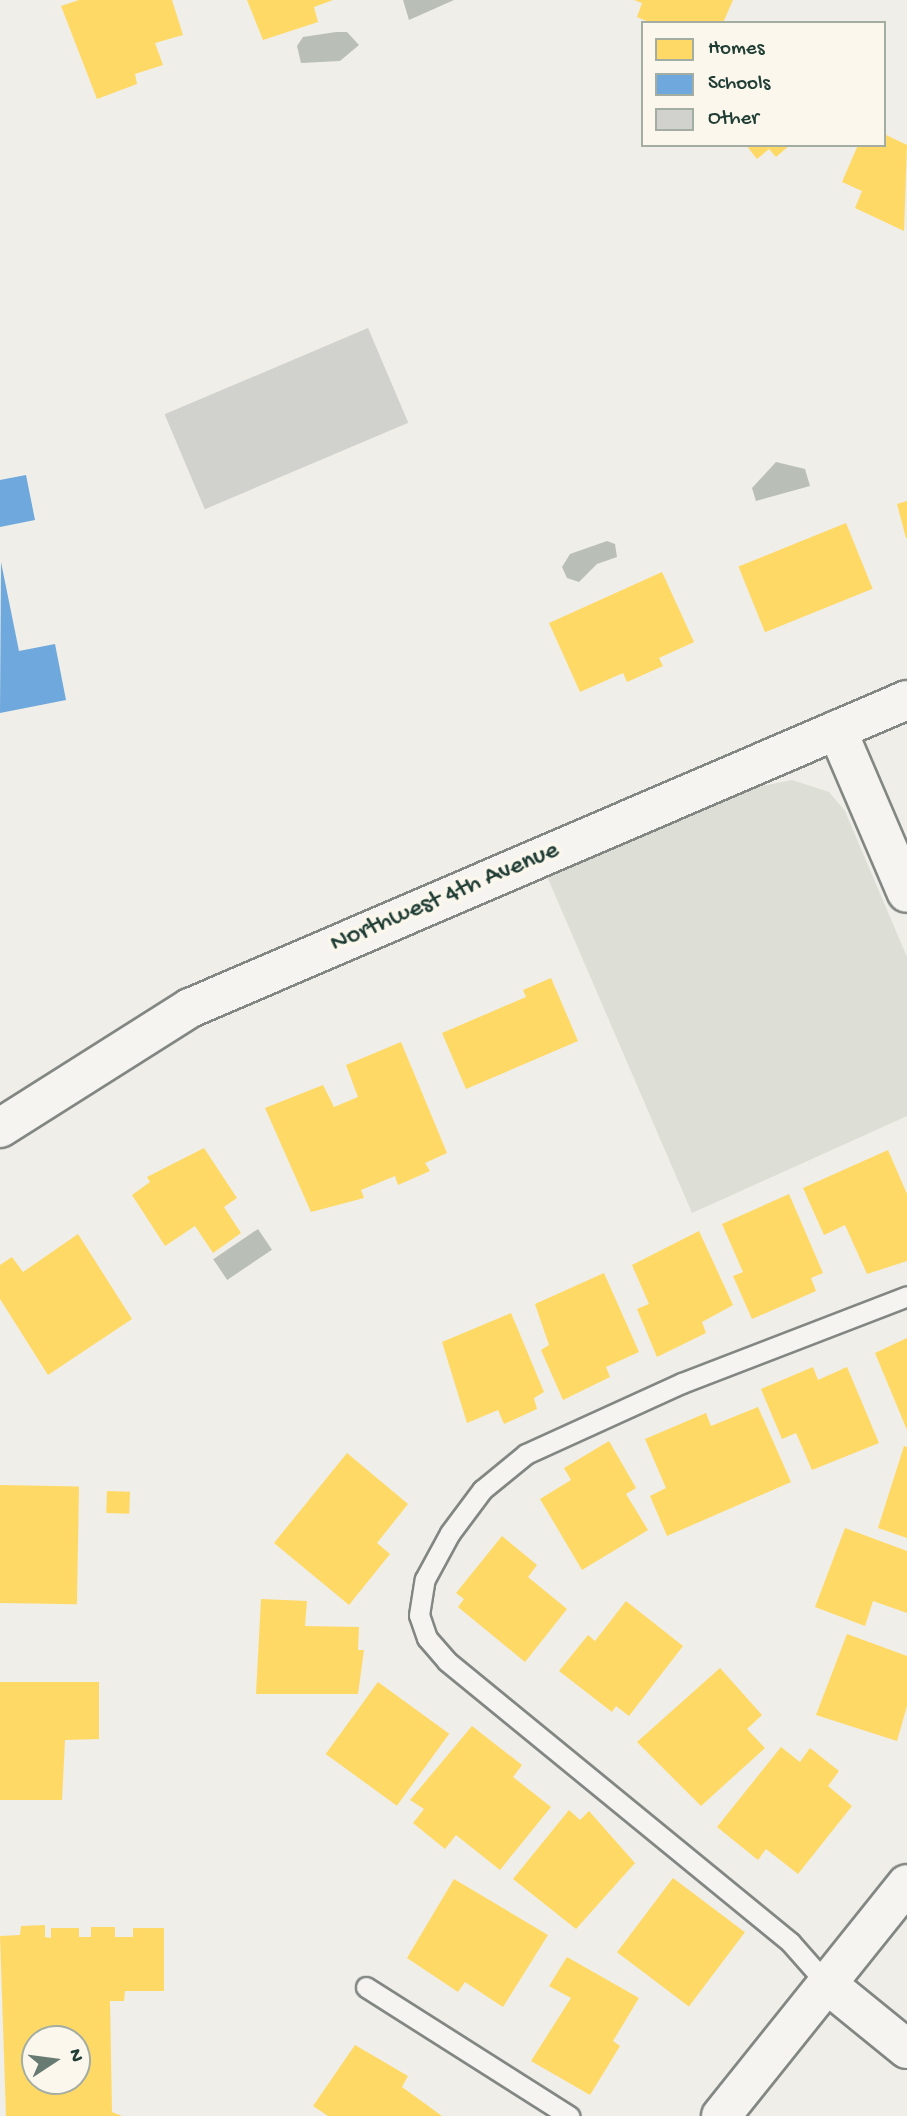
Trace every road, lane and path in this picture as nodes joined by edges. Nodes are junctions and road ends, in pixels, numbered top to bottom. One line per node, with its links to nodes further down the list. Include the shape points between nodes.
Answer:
1 (907, 700): 2 (street, Northwest 4th Avenue)
2 (837, 730): 3 (street); 4 (street, Northwest 4th Avenue, via 190,1009)
3 (907, 893)
4 (0, 1128)
5 (907, 1296): 7 (lane, via 682,1383 526,1454 482,1490 450,1533 425,1579 419,1615 427,1638 447,1661 790,1942)
6 (907, 1884): 7 (street)
7 (827, 1984): 9 (street); 11 (street)
8 (366, 1987): 10 (lane)
9 (907, 2049)
10 (569, 2116)
11 (721, 2116)

